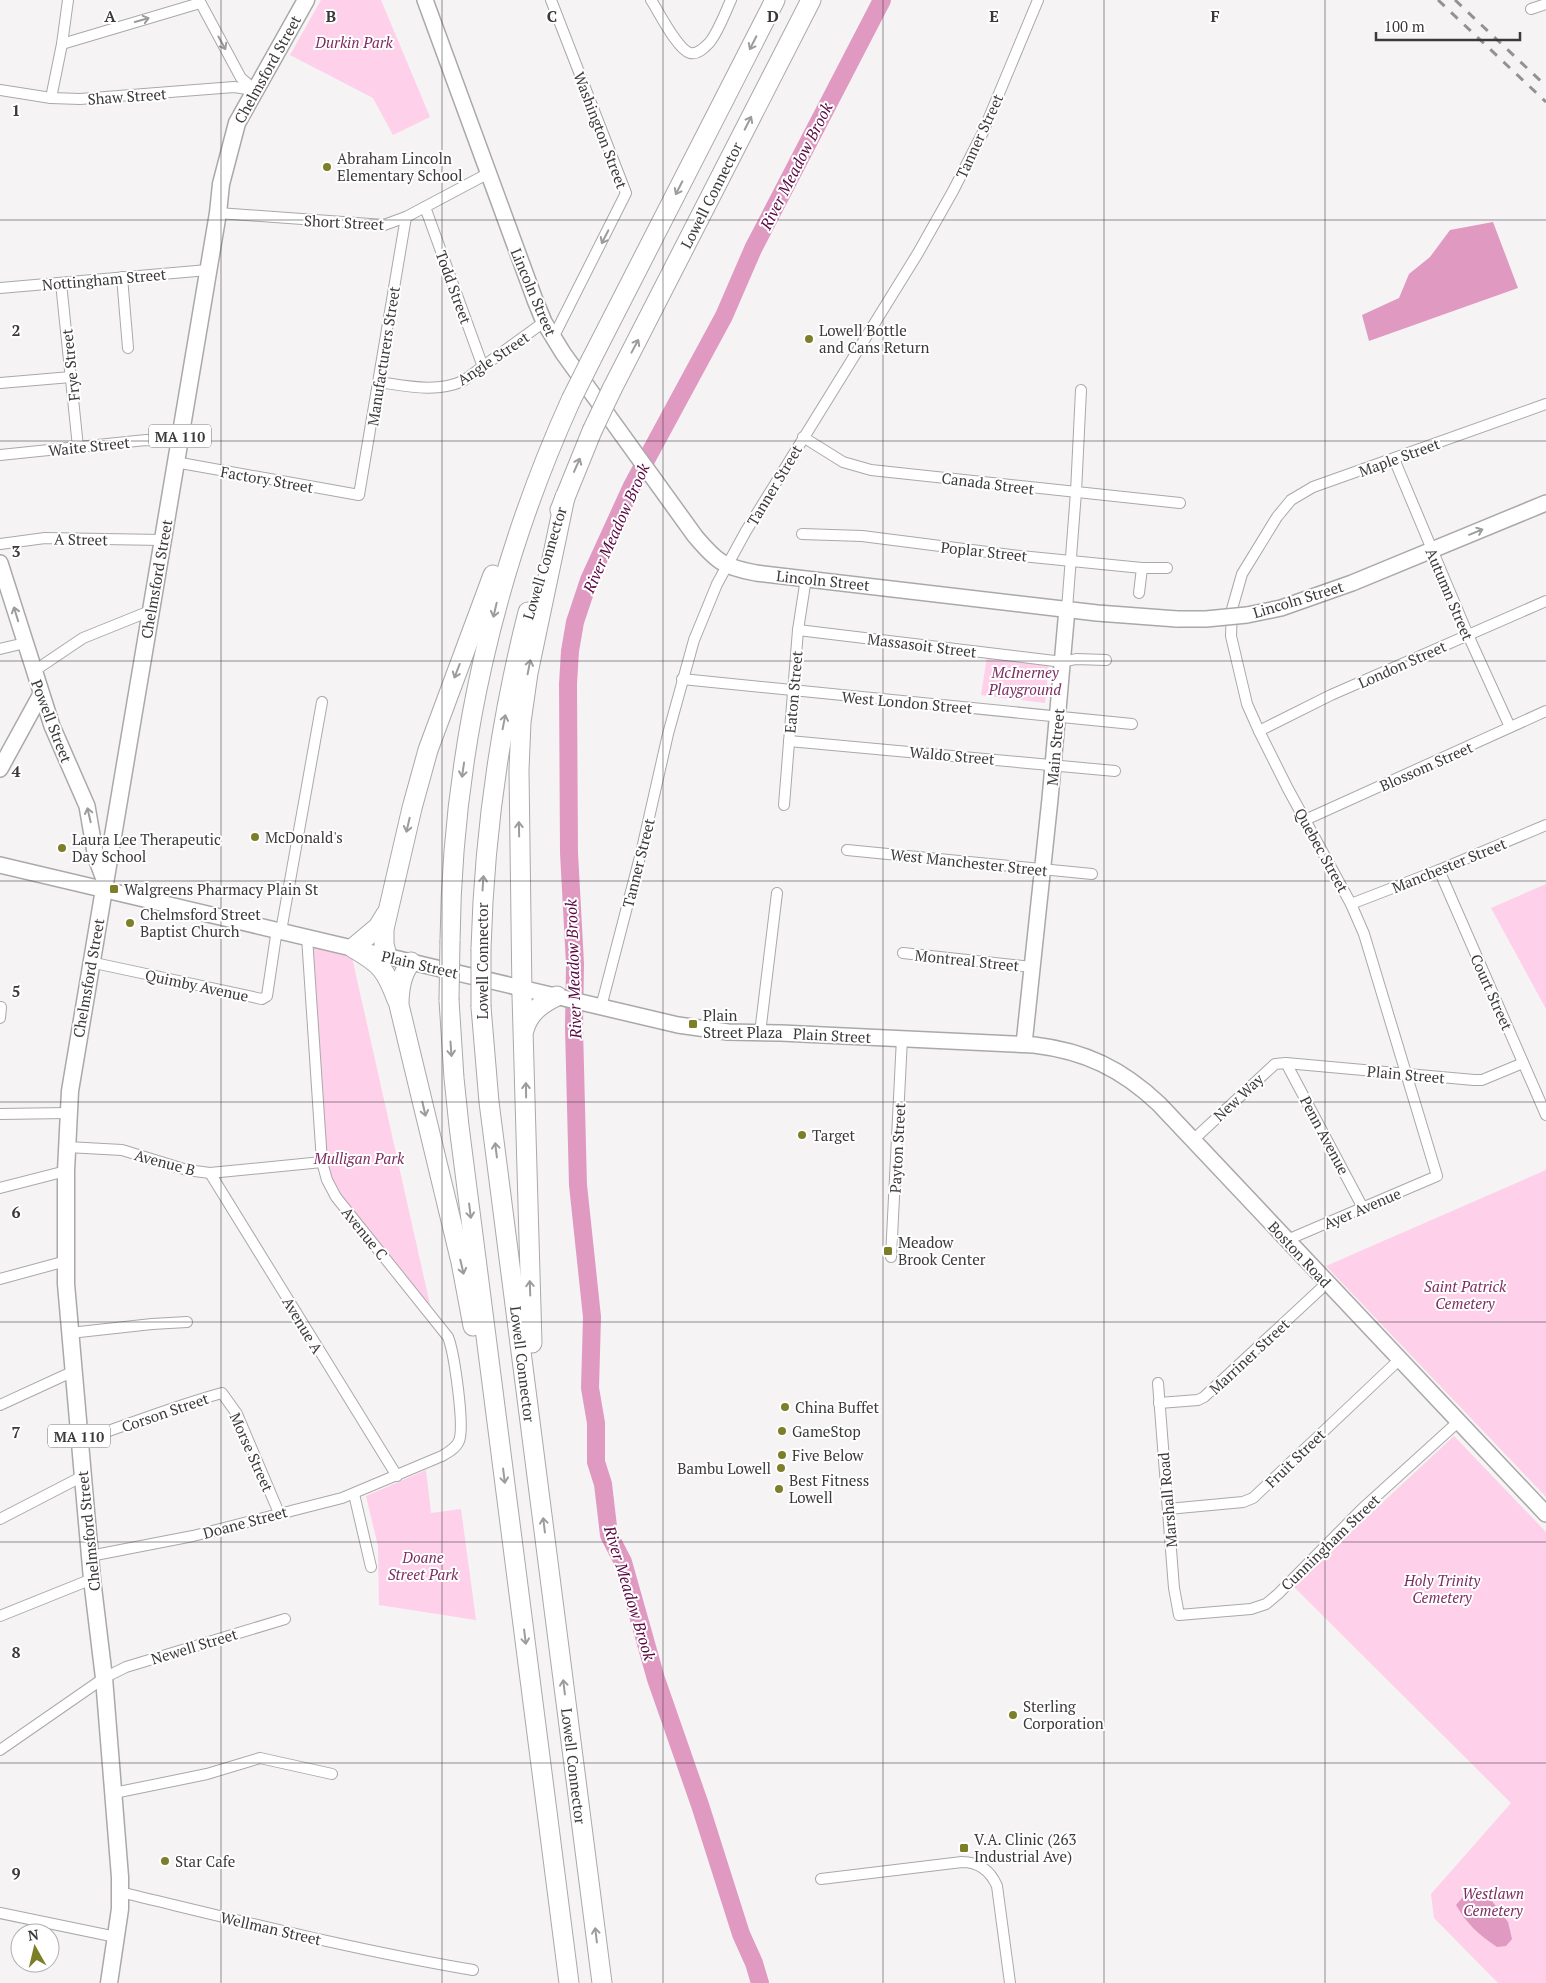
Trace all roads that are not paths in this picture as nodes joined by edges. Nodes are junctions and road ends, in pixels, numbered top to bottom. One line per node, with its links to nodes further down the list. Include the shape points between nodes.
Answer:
1 (68, 0): 13 (street)
2 (306, 0): 15 (main road, Chelmsford Street / MA 110)
3 (426, 0): 17 (street, Lincoln Street)
4 (551, 0): 26 (street, Washington Street, one-way to 26, via 626,193)
5 (651, 0): 6 (street, via 678,42 691,53 697,53 709,43)
6 (731, 0)
7 (775, 0): 37 (highway, Lowell Connector, one-way to 37, bridge, via 591,360)
8 (811, 0): 43 (highway, Lowell Connector, one-way to 8, bridge, via 612,389)
9 (1038, 0): 34 (street, Tanner Street, via 983,132 953,191)
10 (200, 2): 13 (street, one-way to 10); 15 (street, one-way to 15, via 241,78)
11 (1546, 4): 12 (street)
12 (1531, 9)
13 (62, 44): 16 (street)
14 (0, 90): 16 (street, Shaw Street)
15 (254, 90): 16 (street, Shaw Street, via 234,87 80,99); 19 (main road, Chelmsford Street / MA 110, via 233,134 221,184)
16 (51, 98)
17 (487, 174): 18 (street, Short Street); 25 (street, Lincoln Street)
18 (425, 207): 20 (street, Short Street); 28 (street, Todd Street)
19 (218, 214): 20 (street, Short Street, via 373,225 393,223); 21 (main road, Chelmsford Street / MA 110)
20 (406, 217): 30 (street, Manufacturers Street)
21 (208, 270): 22 (street, Nottingham Street); 35 (main road, Chelmsford Street / MA 110)
22 (122, 277): 23 (street, Nottingham Street); 27 (street)
23 (61, 283): 24 (street, Nottingham Street); 29 (street, Frye Street)
24 (0, 288)
25 (544, 322): 26 (street, Lincoln Street); 28 (street, Angle Street)
26 (553, 338): 53 (street, Lincoln Street, via 705,548)
27 (128, 348)
28 (483, 367): 30 (street, Angle Street, via 463,381 438,388)
29 (71, 378): 31 (street); 36 (street, Frye Street)
30 (379, 382): 42 (street, Manufacturers Street)
31 (0, 383)
32 (1081, 390): 41 (street, Main Street)
33 (1546, 404): 39 (street, Maple Street)
34 (804, 437): 41 (street, Canada Street, via 843,462 871,470); 53 (street, Tanner Street)
35 (179, 442): 36 (street, Waite Street, via 146,440); 40 (main road, Chelmsford Street / MA 110)
36 (78, 447): 38 (street, Waite Street)
37 (550, 449): 93 (highway, one-way to 93, via 520,504 435,728); 142 (highway, Lowell Connector, one-way to 142, bridge, via 512,553 481,667 467,740 451,885 449,1000 457,1107)
38 (0, 456)
39 (1394, 459): 46 (street, Maple Street, via 1313,488 1290,500); 50 (street, Autumn Street)
40 (175, 462): 42 (street, Factory Street); 48 (main road, Chelmsford Street / MA 110)
41 (1076, 492): 44 (street, Canada Street); 51 (street, Main Street)
42 (359, 495)
43 (565, 497): 102 (highway, one-way to 43, via 518,789 521,722 528,673); 141 (highway, Lowell Connector, one-way to 43, bridge, via 489,1102 481,1007 482,902 501,738 520,644)
44 (1180, 503)
45 (1546, 504): 50 (street, Lincoln Street, one-way to 45)
46 (1268, 532): 76 (street, Quebec Street, via 1242,574 1234,596 1231,619 1231,636 1243,685)
47 (802, 534): 51 (street, Poplar Street, via 862,536)
48 (162, 540): 49 (street, A Street, via 45,538); 60 (main road, Chelmsford Street / MA 110)
49 (0, 544)
50 (1431, 550): 59 (street, Lincoln Street, bridge, via 1304,600 1247,615 1177,619); 62 (street, Autumn Street)
51 (1071, 560): 54 (street, Poplar Street); 59 (street, Main Street)
52 (0, 562): 63 (street, Powell Street, one-way to 52)
53 (726, 566): 56 (street, Lincoln Street); 68 (street, Tanner Street, via 701,620)
54 (1142, 568): 55 (street, Poplar Street); 57 (street)
55 (1167, 568)
56 (806, 578): 59 (street, Lincoln Street); 61 (street, Eaton Street)
57 (1139, 593)
58 (1546, 601): 62 (street, London Street)
59 (1067, 609): 66 (street, Main Street)
60 (150, 611): 67 (street, via 83,638); 90 (main road, Chelmsford Street / MA 110)
61 (798, 630): 66 (street, Massasoit Street); 69 (street, Eaton Street)
62 (1468, 635): 75 (street, Autumn Street); 76 (street, London Street)
63 (25, 643): 64 (street); 67 (street, Powell Street)
64 (0, 649)
65 (1106, 660): 66 (street, Massasoit Street, via 1076,658)
66 (1062, 662): 73 (street, Main Street)
67 (34, 671): 70 (street, Powell Street)
68 (682, 679): 69 (street, West London Street); 105 (street, Tanner Street, via 641,853)
69 (794, 691): 73 (street, West London Street); 77 (street, Eaton Street)
70 (40, 694): 78 (street); 90 (street, Powell Street, one-way to 70, via 87,806)
71 (322, 702): 94 (street)
72 (1546, 711): 75 (street, Blossom Street)
73 (1058, 716): 74 (street, West London Street); 79 (street, Main Street)
74 (1132, 724)
75 (1510, 727): 83 (street, Blossom Street)
76 (1259, 731): 83 (street, Quebec Street)
77 (789, 741): 79 (street, Waldo Street); 82 (street, Eaton Street)
78 (4, 756): 80 (street)
79 (1053, 764): 81 (street, Waldo Street); 87 (street, Main Street)
80 (0, 769)
81 (1115, 770)
82 (784, 806)
83 (1306, 820): 92 (street, Quebec Street)
84 (1546, 825): 88 (street, Manchester Street)
85 (847, 850): 87 (street, West Manchester Street)
86 (0, 865): 90 (street, Plain Street)
87 (1042, 870): 89 (street, West Manchester Street); 101 (street, Main Street)
88 (1439, 870): 92 (street, Manchester Street); 113 (street, Court Street)
89 (1092, 874)
90 (104, 884): 94 (street, Plain Street); 99 (main road, Chelmsford Street / MA 110)
91 (777, 893): 109 (street)
92 (1351, 904): 114 (street, Quebec Street, via 1376,971)
93 (389, 908): 96 (highway, via 378,927); 98 (highway, via 383,939)
94 (279, 930): 95 (street, Plain Street); 99 (street, Quimby Avenue, via 267,996 262,999)
95 (307, 937): 96 (street, Plain Street); 120 (street, Avenue C)
96 (353, 948): 98 (street, Plain Street); 104 (highway, via 379,964)
97 (903, 953): 101 (street, Montreal Street)
98 (387, 956): 100 (street, Plain Street)
99 (90, 962): 115 (main road, Chelmsford Street / MA 110)
100 (411, 962): 102 (street, Plain Street); 104 (highway, via 401,983)
101 (1032, 967): 111 (street, Main Street)
102 (522, 987): 103 (street, Plain Street); 108 (highway)
103 (557, 996): 105 (street, Plain Street); 108 (highway, via 531,1015)
104 (399, 1005): 142 (highway, one-way to 142)
105 (595, 1005): 109 (street, Plain Street, via 704,1030)
106 (2, 1007): 107 (street)
107 (0, 1018)
108 (524, 1030): 141 (highway, one-way to 108)
109 (760, 1033): 110 (street, Plain Street)
110 (902, 1038): 111 (street, Plain Street); 127 (street, Payton Street)
111 (1024, 1044): 118 (street, Boston Road, via 1086,1056 1115,1070 1144,1090)
112 (1286, 1063): 114 (street, Plain Street); 118 (street, New Way, via 1271,1066); 125 (street, Penn Avenue)
113 (1523, 1063): 114 (street, Plain Street, via 1482,1080); 117 (street, Court Street)
114 (1406, 1075): 123 (street, Quebec Street)
115 (68, 1113): 116 (street); 119 (main road, Chelmsford Street / MA 110)
116 (0, 1114)
117 (1546, 1114)
118 (1193, 1140): 126 (street, Boston Road)
119 (67, 1147): 121 (main road, Chelmsford Street / MA 110); 122 (street, Avenue B, via 122,1150 187,1170)
120 (322, 1162): 122 (street, Avenue B); 144 (street, Avenue C, via 326,1180 336,1197 442,1328 451,1344 461,1426 458,1443 442,1456)
121 (66, 1171): 124 (street); 128 (main road, Chelmsford Street / MA 110)
122 (210, 1173): 144 (street, Avenue A)
123 (1437, 1176): 125 (street, Ayer Avenue)
124 (0, 1188)
125 (1363, 1208): 126 (street, Ayer Avenue)
126 (1287, 1240): 130 (street, Boston Road)
127 (891, 1257)
128 (66, 1261): 129 (street); 132 (main road, Chelmsford Street / MA 110)
129 (0, 1279)
130 (1327, 1283): 133 (street, Boston Road); 137 (street, Marriner Street, via 1204,1397)
131 (187, 1322): 132 (street)
132 (70, 1333): 134 (main road, Chelmsford Street / MA 110)
133 (1400, 1359): 139 (street, Boston Road); 146 (street, Fruit Street, via 1253,1498 1243,1502)
134 (74, 1371): 138 (street); 140 (main road, Chelmsford Street / MA 110)
135 (1158, 1384): 137 (street, Marshall Road)
136 (222, 1393): 140 (street, Corson Street, via 178,1405); 147 (street, Morse Street, via 237,1414)
137 (1159, 1404): 146 (street, Marshall Road)
138 (0, 1405)
139 (1459, 1422): 148 (street, Boston Road); 153 (street, Cunningham Street, via 1362,1509 1266,1604 1251,1609)
140 (80, 1441): 143 (main road, Chelmsford Street / MA 110)
141 (534, 1442): 167 (highway, Lowell Connector, one-way to 141)
142 (500, 1446): 166 (highway, Lowell Connector, one-way to 166)
143 (83, 1476): 149 (street); 150 (main road, Chelmsford Street / MA 110)
144 (397, 1476): 145 (street, Doane Street)
145 (354, 1494): 147 (street, Doane Street); 151 (street)
146 (1168, 1509): 153 (street, Marshall Road)
147 (279, 1513): 150 (street, Doane Street, via 193,1536)
148 (1546, 1514)
149 (0, 1519)
150 (90, 1556): 152 (main road, Chelmsford Street / MA 110)
151 (370, 1567)
152 (92, 1579): 154 (street); 156 (main road, Chelmsford Street / MA 110)
153 (1179, 1615)
154 (0, 1616)
155 (285, 1619): 156 (street, Newell Street, via 126,1667)
156 (104, 1678): 157 (street, Newell Street); 159 (main road, Chelmsford Street / MA 110)
157 (0, 1750)
158 (332, 1774): 159 (street, via 260,1758 207,1774)
159 (114, 1792): 161 (main road, Chelmsford Street / MA 110)
160 (821, 1879): 168 (street, via 962,1862 977,1864 989,1872 997,1886)
161 (120, 1892): 163 (main road, Chelmsford Street / MA 110); 164 (street, Wellman Street, via 302,1936)
162 (0, 1913): 163 (street)
163 (116, 1938): 165 (main road, Chelmsford Street / MA 110)
164 (473, 1970)
165 (110, 1983)
166 (569, 1983)
167 (602, 1983)
168 (1010, 1983)

